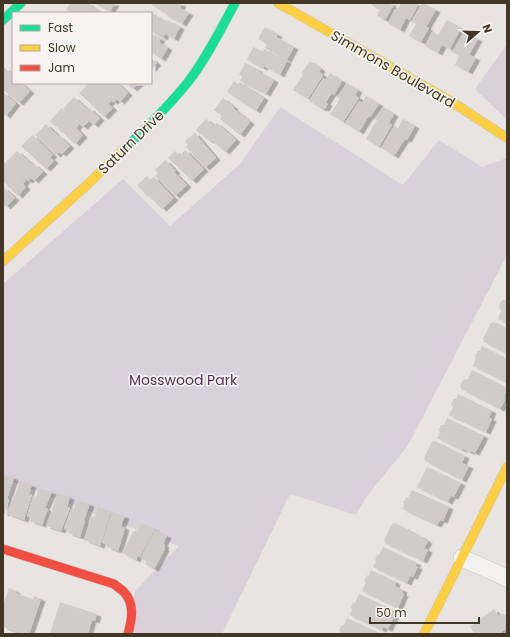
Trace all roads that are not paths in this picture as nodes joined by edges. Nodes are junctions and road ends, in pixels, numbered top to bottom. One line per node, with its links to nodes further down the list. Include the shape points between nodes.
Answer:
1 (21, 3): 4 (street)
2 (235, 3): 6 (street, Saturn Drive, via 193,75 165,110)
3 (278, 3): 5 (street, Simmons Boulevard, via 449,100)
4 (3, 20)
5 (507, 138)
6 (3, 261)
7 (507, 467): 9 (street)
8 (3, 549): 11 (street, via 114,584 124,591 131,604 132,622)
9 (462, 558): 10 (street); 12 (street)
10 (507, 578)
11 (128, 634)
12 (424, 634)

